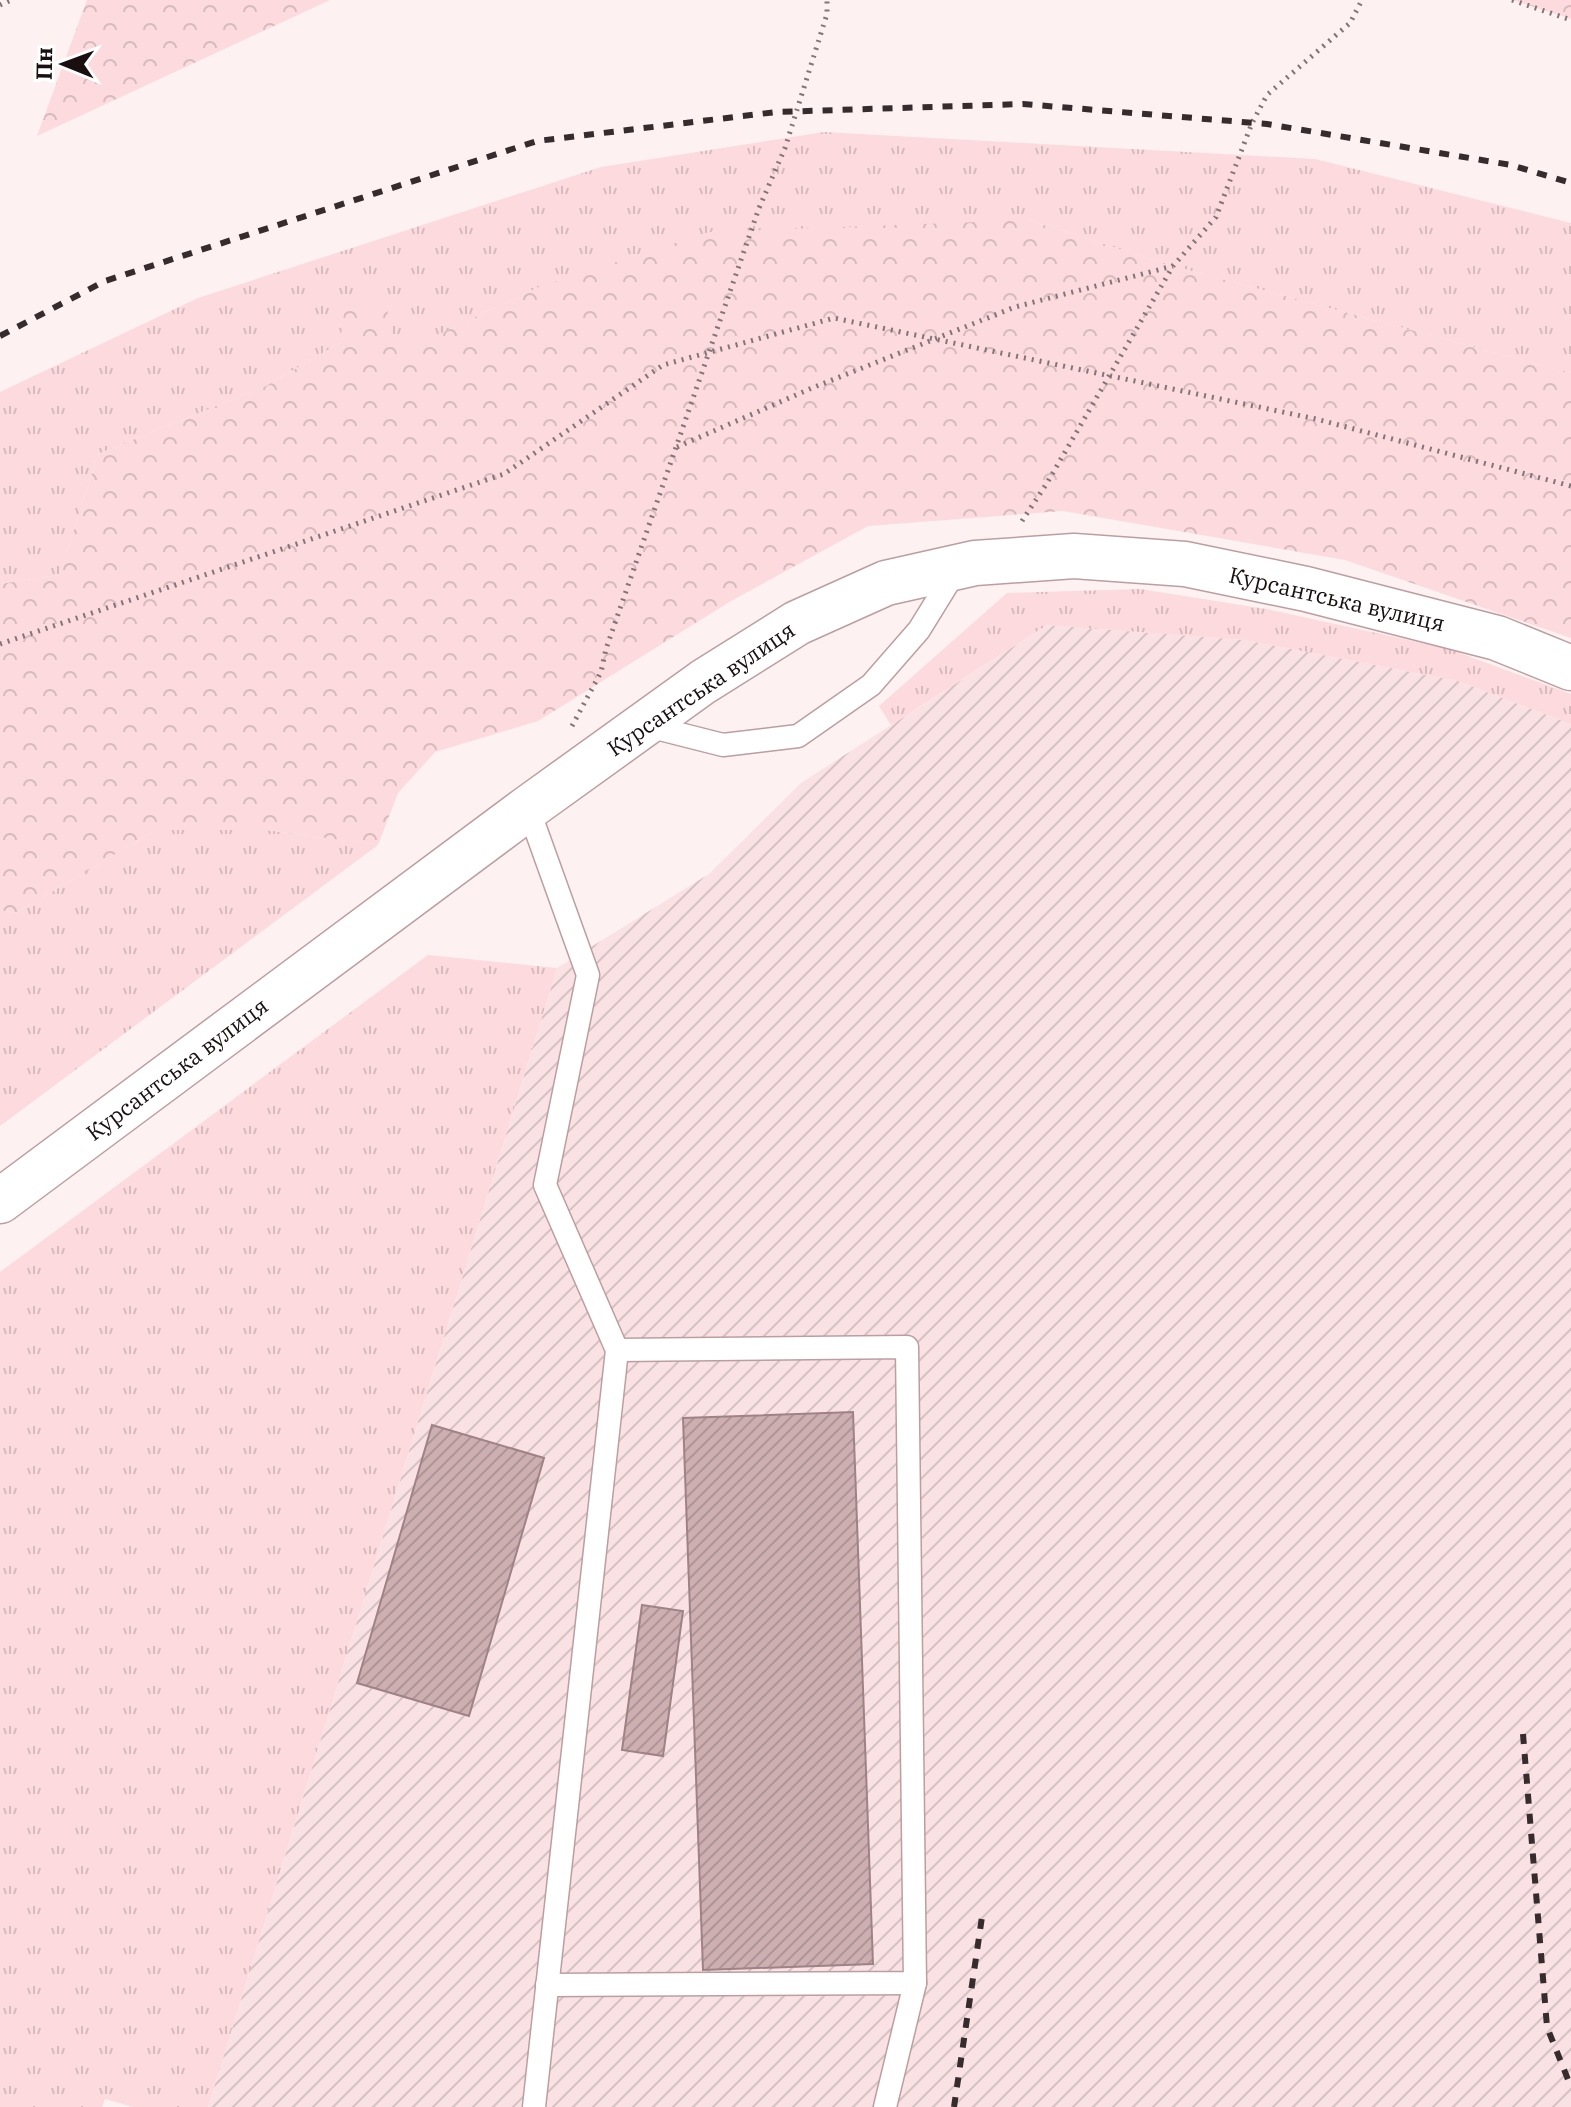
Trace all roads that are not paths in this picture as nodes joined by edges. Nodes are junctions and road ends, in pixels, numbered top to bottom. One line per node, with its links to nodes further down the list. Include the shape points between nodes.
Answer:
1 (977, 564): 2 (street, Курсантська вулиця, via 1074,556 1185,564 1497,638); 3 (street, Курсантська вулиця, via 886,583 797,623); 3 (lane, via 871,685 798,736 723,745)
2 (1571, 668)
3 (643, 725): 4 (street, Курсантська вулиця)
4 (528, 808): 5 (street, Курсантська вулиця); 6 (lane, via 588,975 545,1185)
5 (0, 1201)
6 (617, 1350): 7 (lane, via 907,1347); 8 (lane)
7 (915, 1983): 8 (lane); 10 (lane)
8 (547, 1985): 9 (lane)
9 (534, 2107)
10 (885, 2107)

